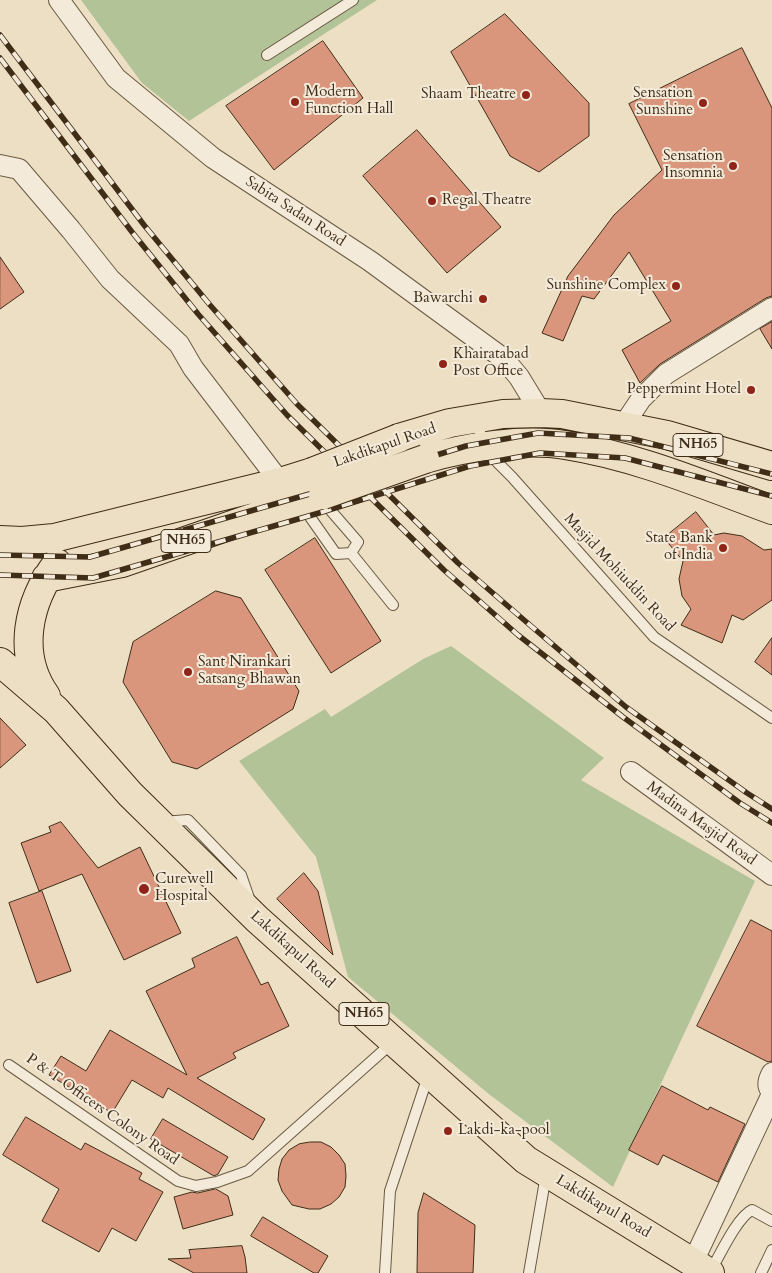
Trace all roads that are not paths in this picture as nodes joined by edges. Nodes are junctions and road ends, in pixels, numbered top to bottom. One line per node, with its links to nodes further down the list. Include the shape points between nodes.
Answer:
1 (59, 0): 6 (street, Sabita Sadan Road, via 116,78 213,158 370,261 504,359)
2 (353, 0): 3 (lane)
3 (266, 55)
4 (0, 165): 11 (street, via 19,169 110,279 178,344)
5 (772, 308): 8 (street, via 666,374 641,399)
6 (541, 412): 7 (highway, Lakdikapul Road / NH65); 8 (highway, Lakdikapul Road / NH65)
7 (478, 418): 9 (lane); 12 (highway, Lakdikapul Road / NH65, bridge, via 399,438)
8 (623, 426): 10 (highway, Lakdikapul Road / NH65)
9 (482, 447): 12 (highway, Lakdikapul Road / NH65, bridge, via 446,453); 13 (highway, Lakdikapul Road / NH65, via 528,442 564,444 645,464); 21 (lane, Masjid Mohiuddin Road, via 654,637)
10 (772, 466)
11 (280, 482): 12 (highway, Lakdikapul Road / NH65); 14 (highway, Lakdikapul Road / NH65)
12 (313, 492): 16 (lane, via 358,542); 16 (lane, via 336,554); 17 (highway, Lakdikapul Road / NH65, via 122,563)
13 (772, 510)
14 (85, 530): 15 (highway, Lakdikapul Road / NH65, via 54,538); 17 (highway, NH65)
15 (0, 540)
16 (351, 553): 18 (lane)
17 (46, 578): 20 (highway, NH65, via 30,617 28,652 37,684)
18 (393, 605)
19 (0, 662): 20 (highway, Lakdikapul Road / NH65)
20 (56, 710): 24 (highway, Lakdikapul Road / NH65, via 130,794 257,920)
21 (772, 718)
22 (631, 772): 23 (street, Madina Masjid Road)
23 (772, 876)
24 (394, 1041): 25 (lane, P & T Officers Colony Road, via 248,1171 196,1186 178,1181); 26 (highway, Lakdikapul Road / NH65)
25 (9, 1065)
26 (429, 1073): 29 (highway, Lakdikapul Road / NH65, via 526,1160); 33 (lane, via 390,1191)
27 (772, 1073): 28 (street, via 768,1080)
28 (772, 1093): 32 (street)
29 (547, 1173): 32 (highway, Lakdikapul Road / NH65); 34 (lane)
30 (772, 1221): 32 (lane, via 752,1210 746,1213)
31 (772, 1250): 35 (lane)
32 (704, 1269)
33 (385, 1273)
34 (529, 1273)
35 (761, 1273)

